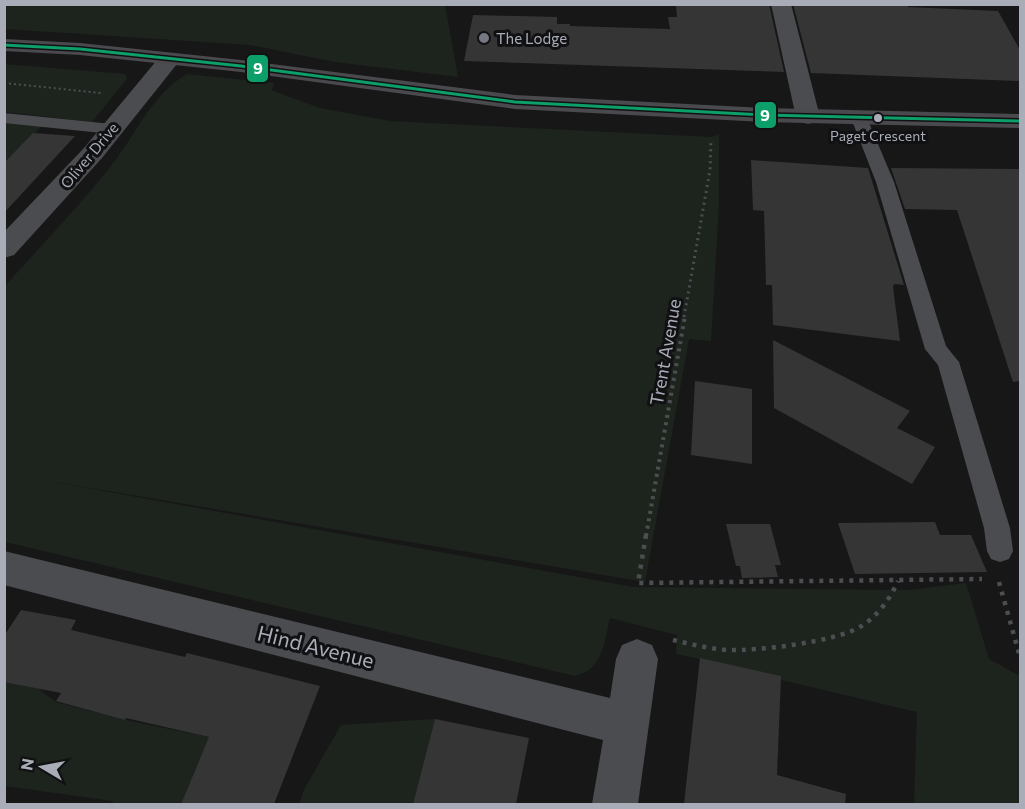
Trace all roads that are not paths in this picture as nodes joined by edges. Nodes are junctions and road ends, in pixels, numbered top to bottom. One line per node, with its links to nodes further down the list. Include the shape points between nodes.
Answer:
1 (782, 4): 4 (street)
2 (4, 45): 3 (main road)
3 (170, 59): 4 (main road, via 515,102); 8 (street, Oliver Drive)
4 (808, 117): 6 (main road)
5 (4, 118): 8 (lane)
6 (859, 118): 7 (main road); 10 (lane, via 885,182 936,349 948,362 997,528)
7 (1020, 121)
8 (112, 129): 9 (street, Oliver Drive)
9 (4, 249)
10 (1000, 551)
11 (4, 568): 13 (street, Hind Avenue)
12 (638, 660): 13 (street)
13 (627, 724): 14 (street)
14 (615, 804)

